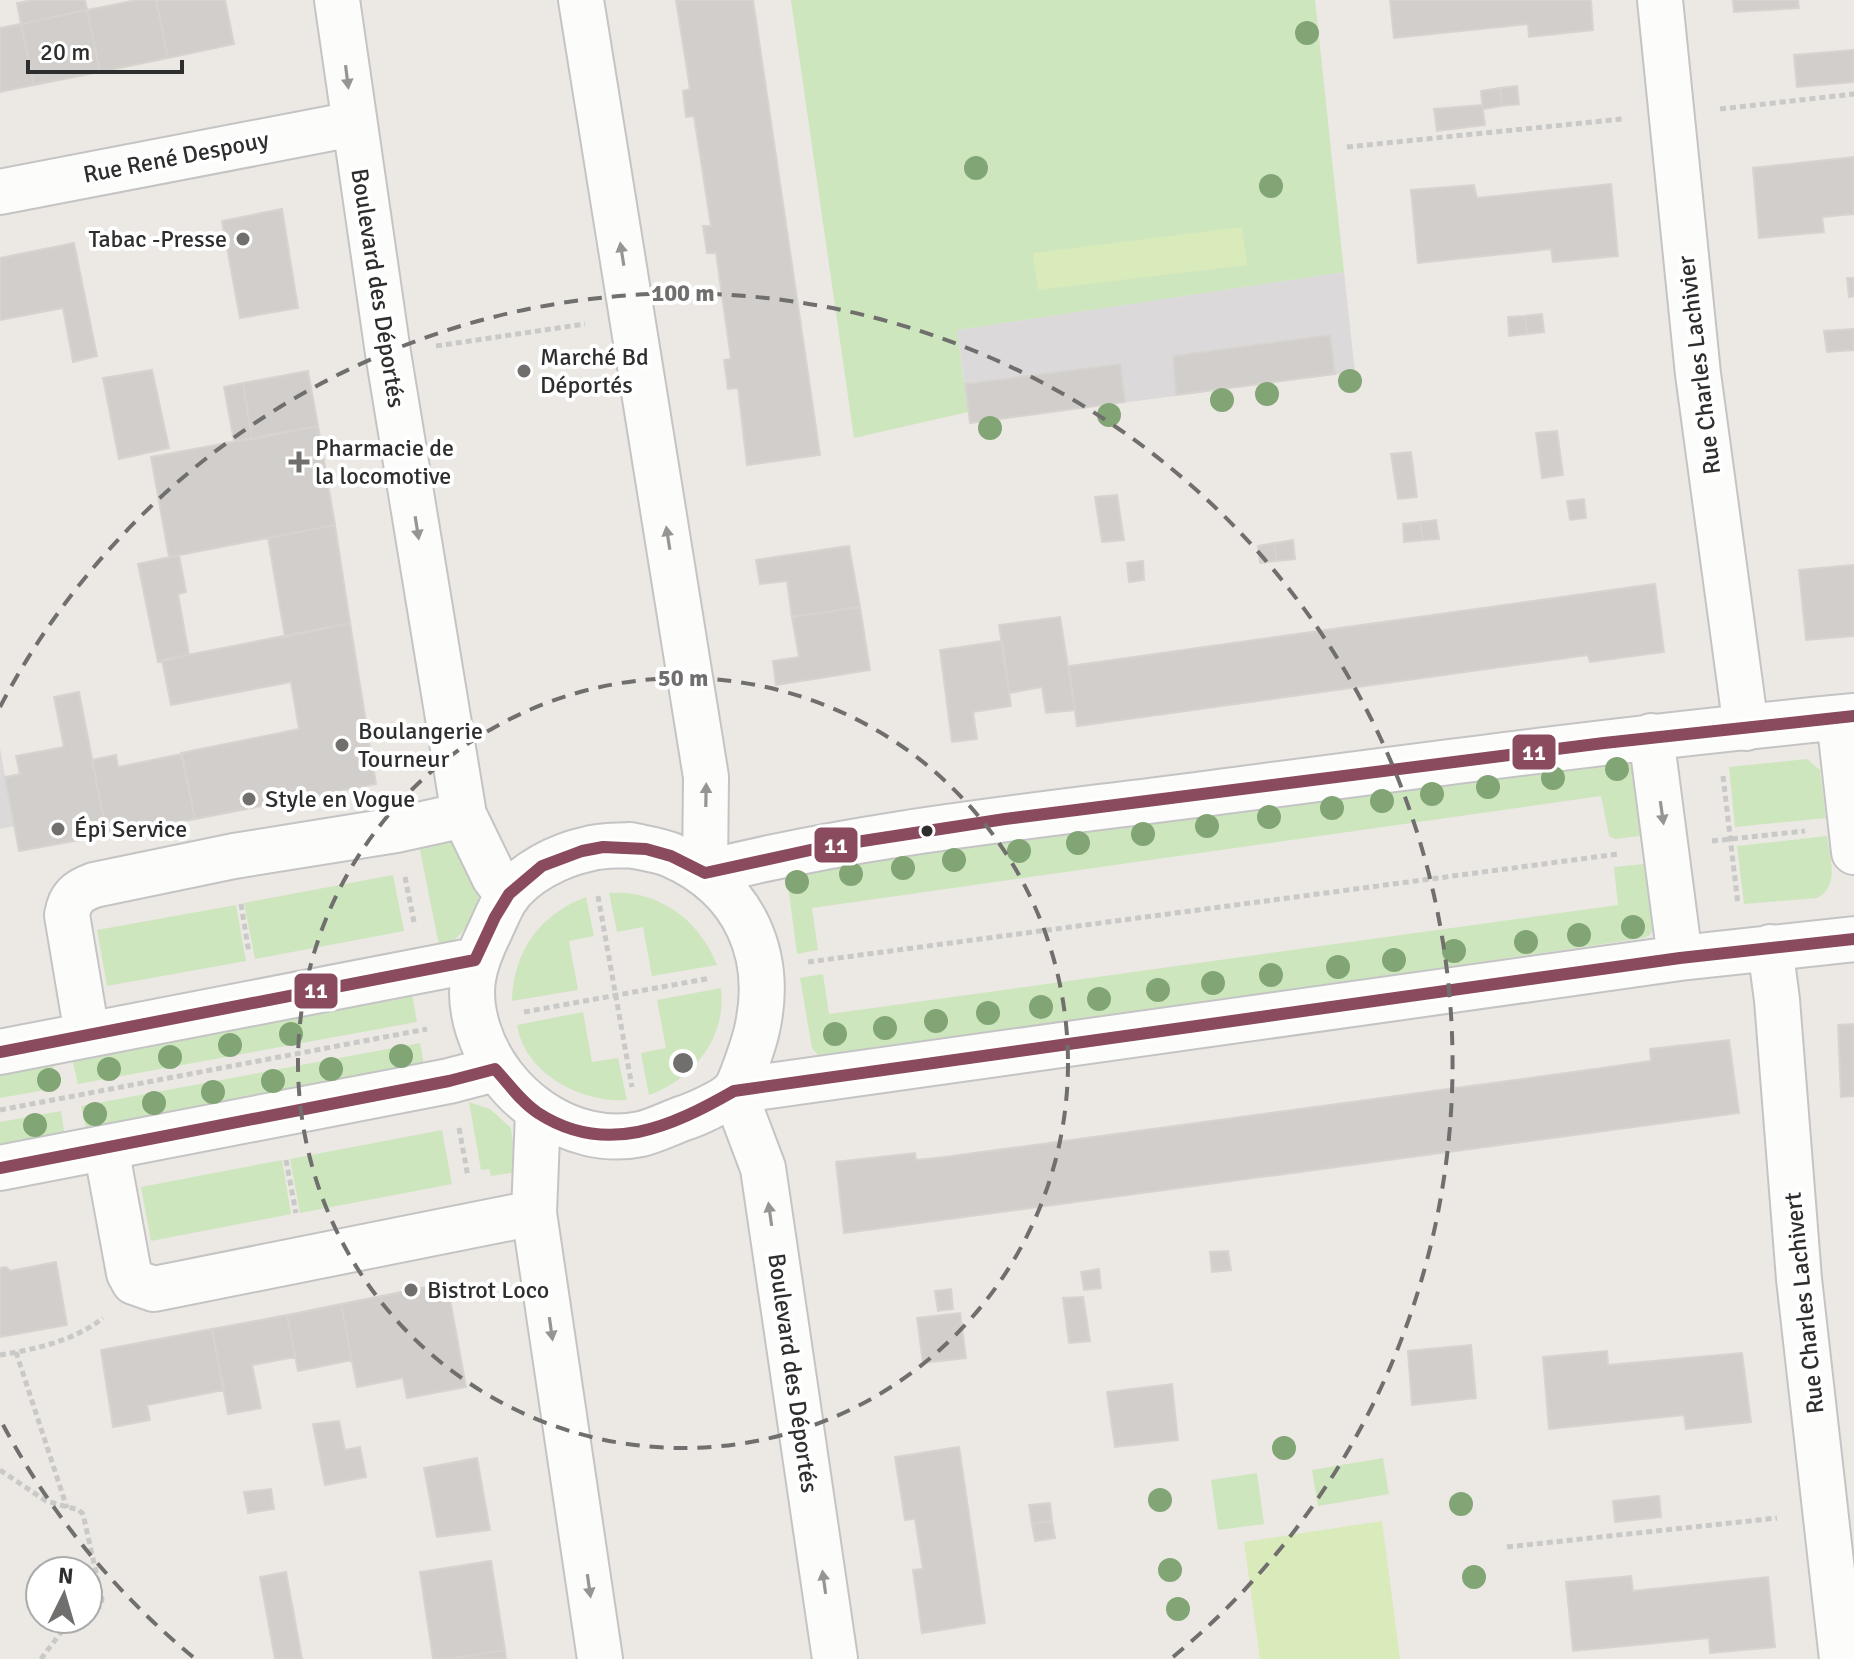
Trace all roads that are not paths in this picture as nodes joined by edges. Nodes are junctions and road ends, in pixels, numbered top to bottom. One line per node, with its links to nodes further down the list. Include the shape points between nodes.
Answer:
1 (337, 0): 4 (street, Boulevard des Déportés, one-way to 4)
2 (581, 0): 11 (street, one-way to 2, via 706,777)
3 (1660, 0): 7 (street, Rue Charles Lachivier)
4 (353, 124): 5 (street, Rue René Despouy); 9 (street, Boulevard des Déportés, one-way to 9)
5 (0, 192)
6 (1846, 717): 7 (street); 10 (street)
7 (1732, 730): 8 (street)
8 (1651, 736): 11 (street, via 927,830 781,854); 15 (street, one-way to 15)
9 (464, 815): 12 (street, Boulevard des Déportés); 17 (street, via 234,856 79,891 69,901 67,915)
10 (1852, 840)
11 (705, 873): 12 (street, via 669,854 630,845 589,848 557,859); 20 (street, via 732,900 751,933 762,969 763,1007)
12 (508, 896): 16 (street)
13 (1854, 939): 14 (street)
14 (1757, 949): 15 (street); 27 (street, Rue Charles Lachivert, via 1777,1000 1799,1279)
15 (1680, 958): 20 (street)
16 (475, 960): 17 (street); 19 (street, via 475,1020)
17 (87, 1034): 18 (street)
18 (0, 1052)
19 (495, 1069): 21 (street); 22 (street)
20 (734, 1091): 21 (street, via 693,1115 640,1134 593,1133); 26 (street, Boulevard des Déportés, one-way to 20, via 763,1168)
21 (538, 1112): 24 (street)
22 (90, 1151): 23 (street); 24 (street, via 129,1273 134,1282 161,1289)
23 (0, 1168)
24 (534, 1213): 25 (street, one-way to 25)
25 (600, 1659)
26 (835, 1659)
27 (1842, 1659)

